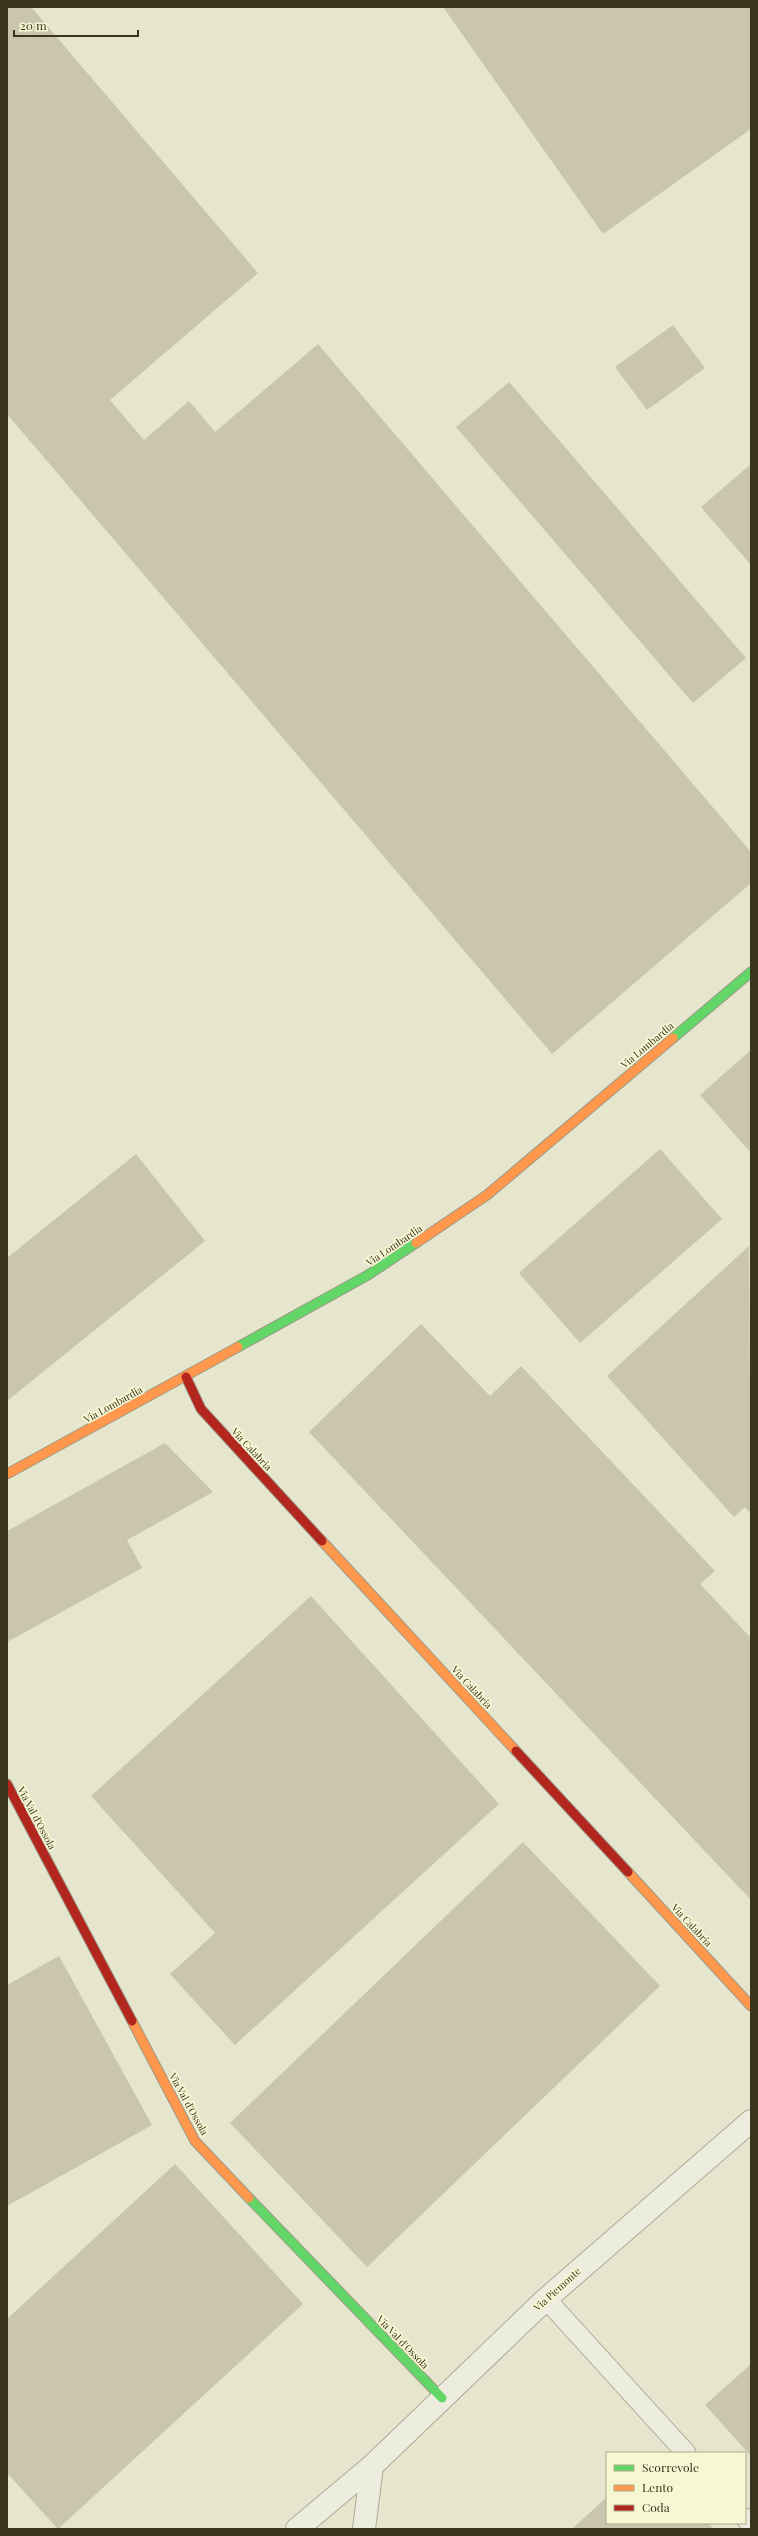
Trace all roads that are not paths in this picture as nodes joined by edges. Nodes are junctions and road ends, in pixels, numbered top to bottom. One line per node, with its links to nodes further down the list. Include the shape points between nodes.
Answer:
1 (751, 972): 2 (street, Via Lombardia, via 486,1195 368,1275)
2 (186, 1377): 3 (street, Via Lombardia); 5 (street, Via Calabria, via 201,1409)
3 (7, 1474)
4 (7, 1784): 8 (street, Via Val d'Ossola, via 195,2141)
5 (751, 2006)
6 (751, 2121): 7 (street, Via Piemonte)
7 (546, 2299): 8 (street, Via Piemonte); 9 (lane)
8 (442, 2398): 10 (street, Via Piemonte)
9 (685, 2452)
10 (372, 2466): 11 (street, Via Piemonte); 12 (street)
11 (296, 2529)
12 (364, 2529)

